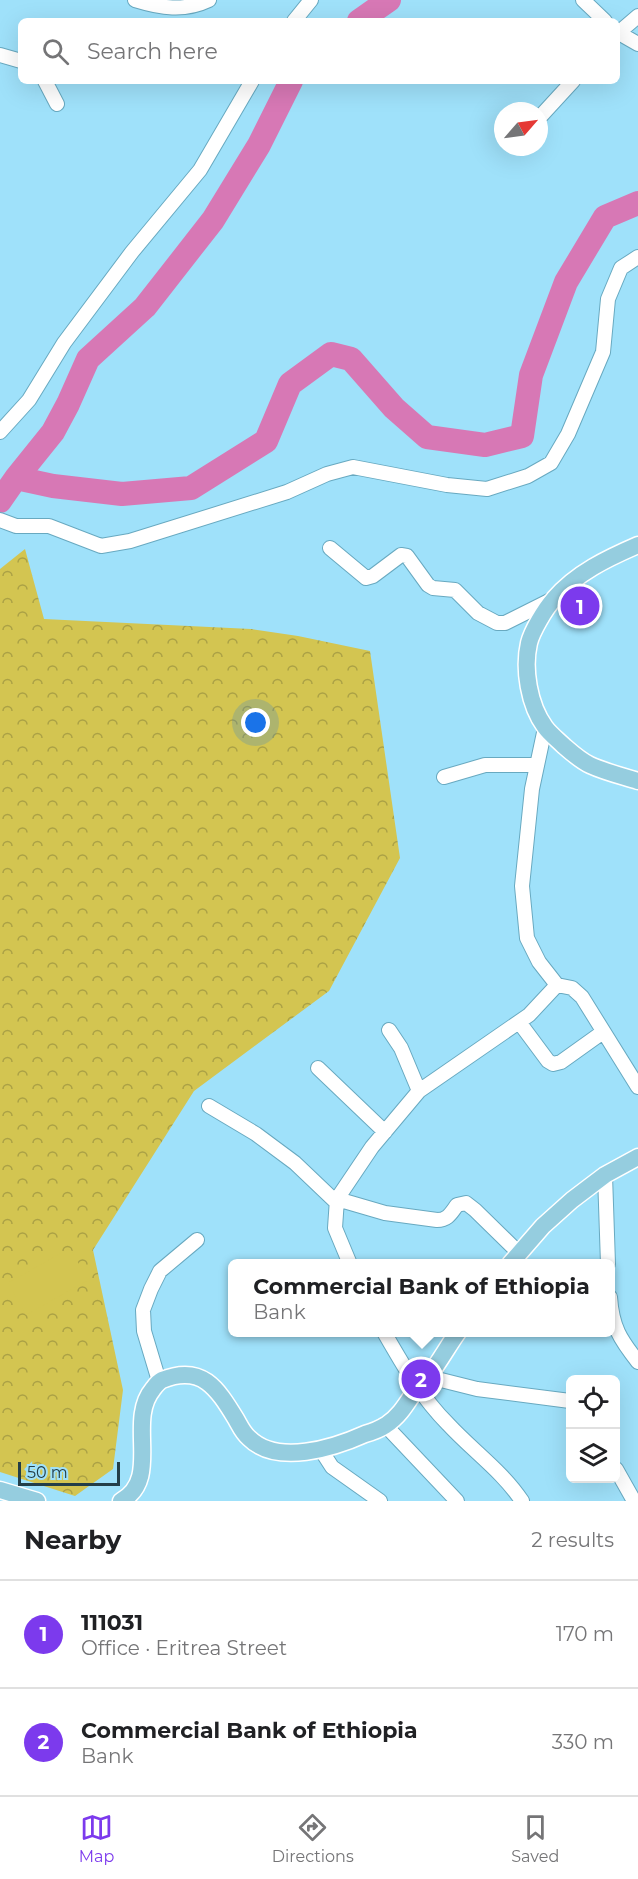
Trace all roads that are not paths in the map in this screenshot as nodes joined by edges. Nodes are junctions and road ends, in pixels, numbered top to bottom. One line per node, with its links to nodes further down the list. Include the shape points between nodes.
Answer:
1 (135, 0): 2 (street, via 183,8)
2 (209, 0)
3 (311, 0): 6 (street)
4 (583, 0): 7 (street)
5 (638, 16): 8 (street)
6 (296, 18)
7 (602, 18)
8 (620, 31)
9 (620, 35): 10 (street)
10 (638, 44)
11 (0, 55): 12 (street)
12 (18, 60)
13 (47, 84): 16 (street)
14 (250, 84): 19 (street, via 200,170 132,252 64,343 29,400)
15 (570, 84): 17 (street)
16 (57, 104)
17 (548, 108)
18 (638, 258): 20 (street, via 621,268 608,299 603,352 568,434 551,463 528,476 487,489 353,467 130,542 101,546 49,526 16,526)
19 (0, 432)
20 (1, 520)
21 (638, 545): 23 (main road, via 599,563)
22 (330, 548): 23 (street, via 366,578 401,555 407,556 428,585 455,590 478,613 497,623)
23 (553, 599): 24 (main road, via 529,642 527,664 536,712)
24 (545, 728): 25 (street); 27 (main road, via 589,765)
25 (537, 765): 26 (street, via 485,765); 28 (street, via 522,886 527,938)
26 (444, 777)
27 (638, 781)
28 (557, 985): 29 (street); 31 (street, via 572,988 582,997)
29 (519, 1022): 31 (street, via 553,1065); 34 (street)
30 (389, 1030): 34 (street)
31 (603, 1032): 33 (street)
32 (318, 1068): 36 (street)
33 (638, 1087)
34 (419, 1091): 36 (street)
35 (209, 1106): 39 (street, via 295,1162)
36 (385, 1132): 39 (street)
37 (638, 1157): 38 (main road)
38 (605, 1175): 41 (main road, via 543,1226); 43 (street)
39 (337, 1201): 41 (street, via 437,1220 447,1218 457,1205 466,1203); 42 (street, via 335,1228)
40 (197, 1239): 48 (street, via 160,1271 143,1310 144,1331)
41 (515, 1258)
42 (348, 1259)
43 (608, 1259)
44 (615, 1325): 47 (street, via 620,1339)
45 (388, 1337): 49 (street)
46 (454, 1337): 49 (main road)
47 (638, 1362)
48 (159, 1382): 52 (main road, via 186,1374 198,1376 210,1383 258,1445 296,1453); 56 (main road, via 144,1405 138,1485)
49 (423, 1382): 50 (street); 51 (main road); 59 (street, via 448,1425 511,1484)
50 (566, 1400)
51 (386, 1426): 52 (main road); 58 (street)
52 (321, 1450): 57 (street, via 332,1467)
53 (620, 1477): 60 (street)
54 (0, 1490): 55 (main road)
55 (37, 1501)
56 (121, 1501)
57 (380, 1501)
58 (457, 1501)
59 (522, 1501)
60 (634, 1501)

